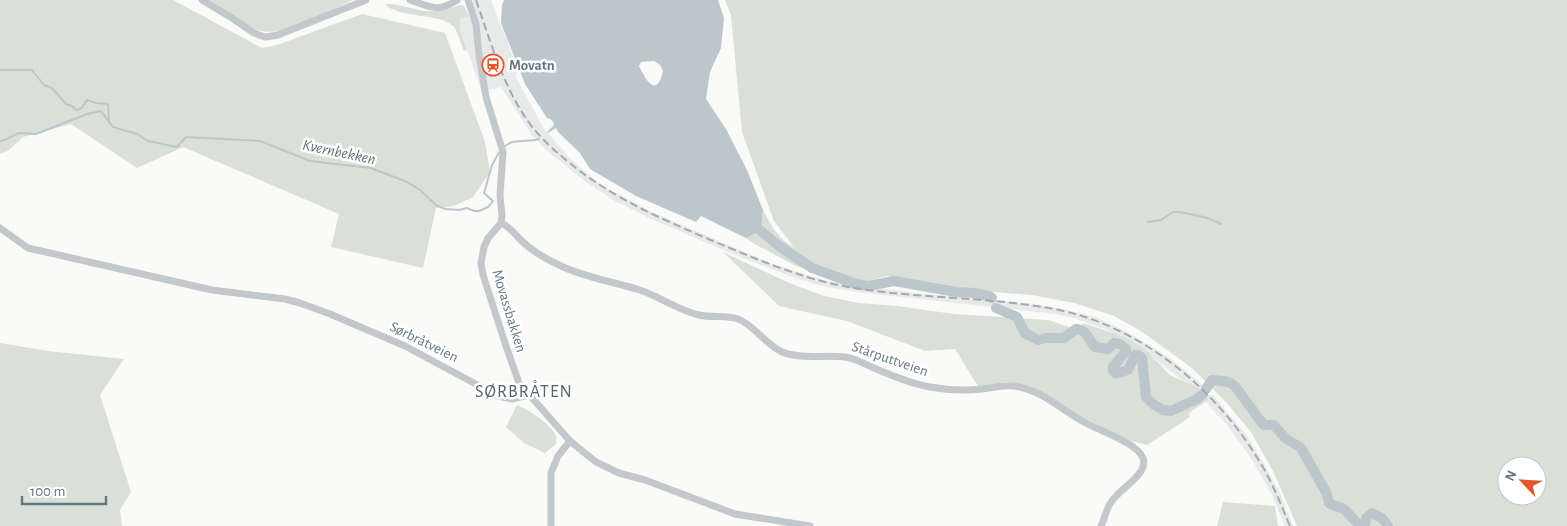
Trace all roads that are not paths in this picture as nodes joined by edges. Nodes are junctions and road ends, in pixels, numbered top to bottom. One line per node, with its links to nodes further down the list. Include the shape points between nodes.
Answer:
1 (202, 0): 2 (street, via 254,33 266,37)
2 (366, 0)
3 (410, 0): 4 (street, via 440,9)
4 (457, 0)
5 (468, 0): 6 (street, via 476,24 486,97 502,150)
6 (501, 222): 8 (street, Movassbakken, via 488,238 480,263 515,374); 12 (street, Stårputtveien, via 531,249 562,267 639,290 699,315 739,320 786,353 847,357 929,387 1015,386 1050,400 1128,445 1142,457 1142,470 1113,498)
7 (0, 228): 8 (street, Sørbråtveien, via 28,248 212,290 285,298 405,346 498,396 512,399)
8 (529, 395): 9 (street)
9 (570, 441): 10 (street, via 558,456 551,473); 11 (street, via 596,462 619,473 735,514)
10 (551, 526)
11 (810, 526)
12 (1101, 526)

